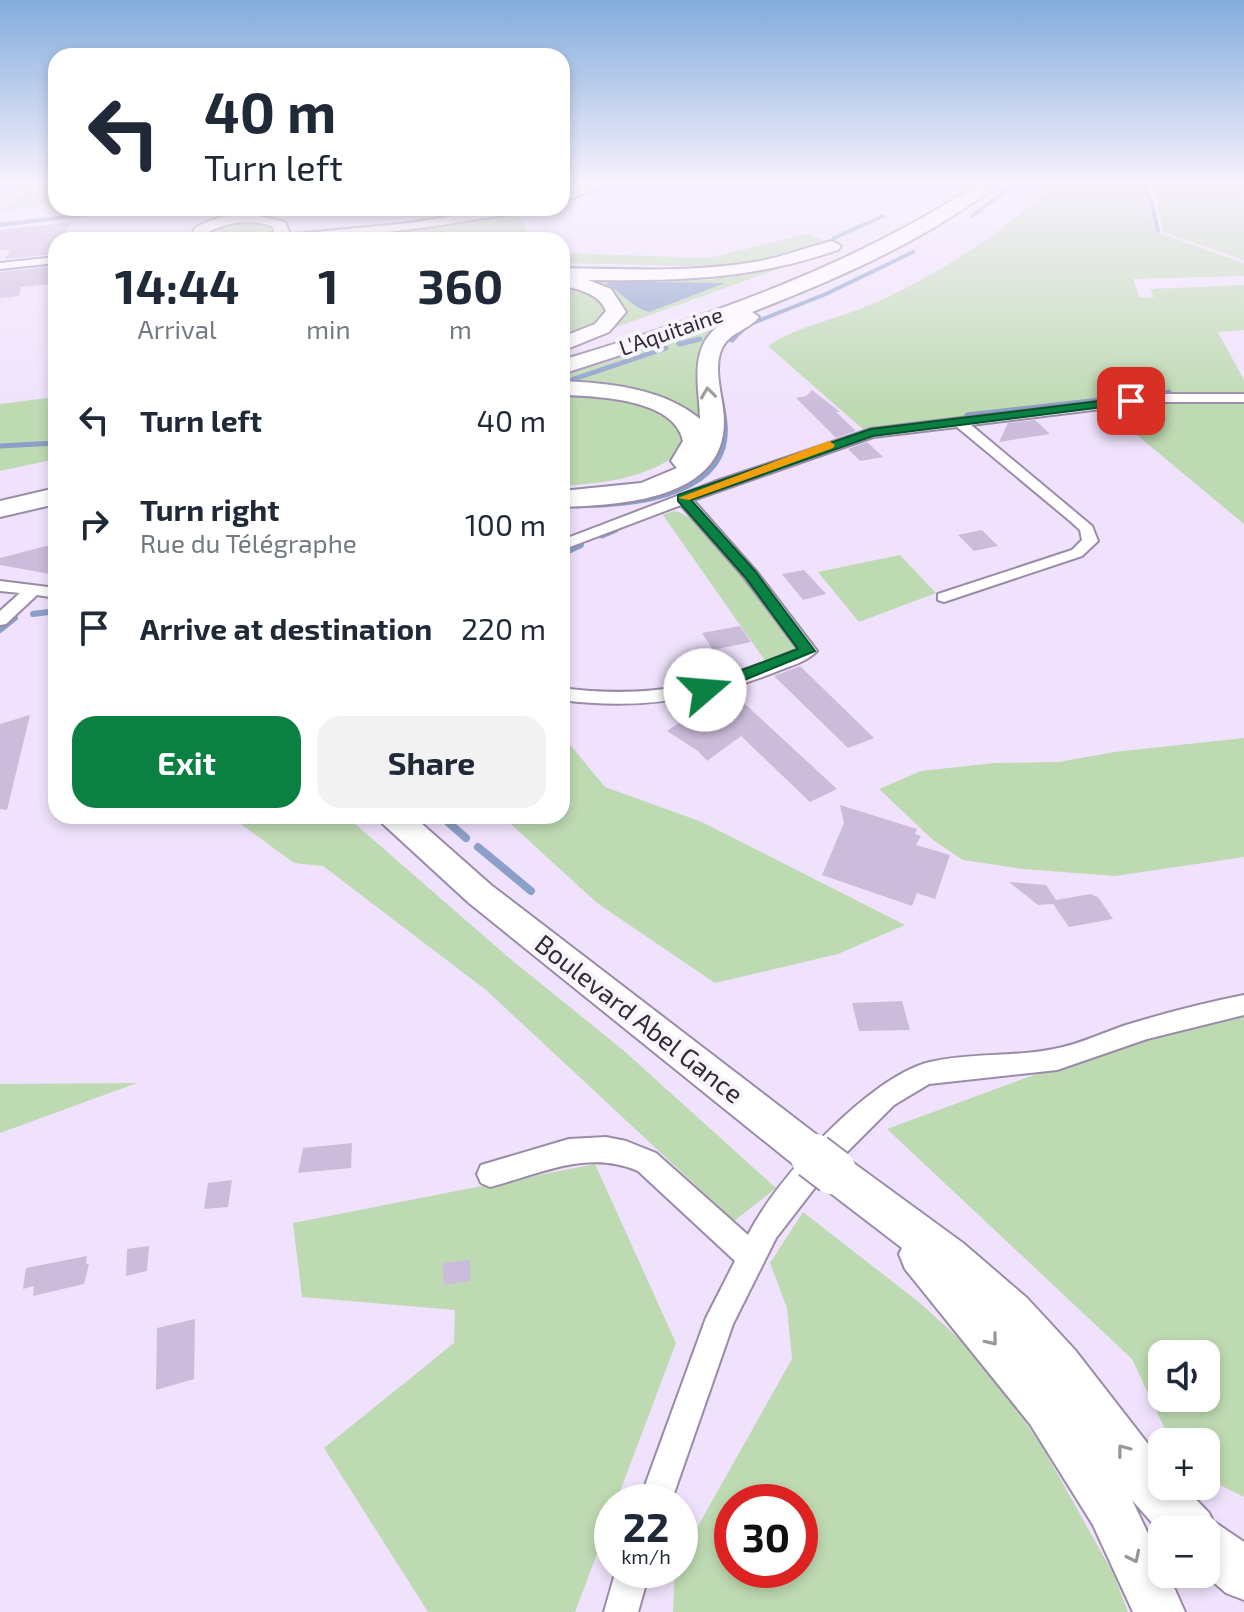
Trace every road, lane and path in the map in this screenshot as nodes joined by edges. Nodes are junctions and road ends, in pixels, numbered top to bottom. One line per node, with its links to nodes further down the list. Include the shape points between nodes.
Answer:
1 (804, 257): 7 (highway, via 732,274)
2 (822, 257): 10 (highway, L'Aquitaine, via 746,291)
3 (835, 257): 11 (highway, L'Aquitaine, via 729,312)
4 (852, 257): 18 (highway, one-way to 4, via 637,492 694,467 710,443 706,371 714,341 731,325 828,282)
5 (48, 261): 6 (street)
6 (0, 266)
7 (570, 274)
8 (570, 282): 9 (highway, via 600,291 613,301 616,312 602,328)
9 (570, 342)
10 (570, 349)
11 (570, 364)
12 (570, 389): 17 (highway, via 621,392 660,403 686,420 695,442 682,464 661,477)
13 (1244, 398): 14 (street, via 1158,398)
14 (958, 421): 20 (street, via 864,434); 26 (street, via 1075,518 1087,529 1090,541 1077,553)
15 (48, 481): 16 (highway)
16 (0, 493)
17 (570, 495)
18 (570, 496)
19 (48, 498): 21 (highway)
20 (683, 498): 22 (street); 28 (street, via 808,651 668,698 617,701)
21 (0, 509)
22 (570, 542)
23 (0, 586): 24 (street)
24 (32, 591): 25 (street); 27 (street)
25 (48, 592)
26 (944, 597)
27 (0, 620)
28 (570, 695)
29 (403, 824): 32 (main road, Boulevard Abel Gance, via 480,894)
30 (1244, 1005): 33 (street, via 1193,1015 1061,1059 947,1070 902,1084 864,1114 799,1187 769,1224)
31 (490, 1174): 33 (street, via 589,1147 629,1153 647,1162)
32 (888, 1216): 35 (main road, Boulevard Abel Gance, one-way to 32, via 1011,1312); 40 (main road, Boulevard Abel Gance, one-way to 40, via 1046,1408 1110,1508)
33 (752, 1257): 34 (street, via 721,1318)
34 (661, 1484)
35 (1178, 1516)
36 (1220, 1555): 37 (main road)
37 (1244, 1575)
38 (628, 1588): 39 (street)
39 (621, 1612)
40 (1159, 1612)

